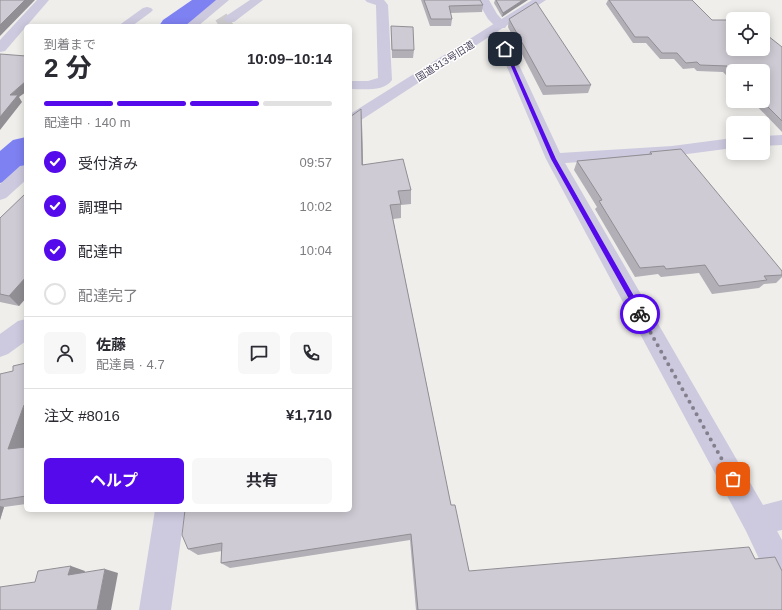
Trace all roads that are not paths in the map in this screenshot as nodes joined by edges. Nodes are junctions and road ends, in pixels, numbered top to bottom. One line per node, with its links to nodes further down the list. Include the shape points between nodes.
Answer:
1 (43, 0): 13 (street)
2 (224, 0): 10 (street, via 206,20)
3 (257, 0): 8 (street)
4 (371, 0): 14 (street, via 379,1 382,5 384,80 380,84)
5 (483, 0): 11 (street)
6 (540, 0): 11 (street, 国道313号旧道)
7 (147, 10): 9 (street)
8 (230, 19)
9 (127, 24)
10 (196, 24)
11 (496, 29): 15 (street, 国道313号旧道); 19 (street)
12 (19, 43): 13 (street)
13 (2, 44)
14 (352, 85)
15 (352, 118)
16 (782, 140): 17 (street)
17 (770, 141)
18 (726, 144): 19 (street, via 672,151)
19 (554, 159): 25 (street)
20 (24, 172): 21 (street)
21 (0, 194)
22 (24, 329): 23 (street)
23 (0, 347)
24 (170, 512): 27 (street)
25 (769, 518): 26 (street)
26 (782, 573)
27 (155, 610)

